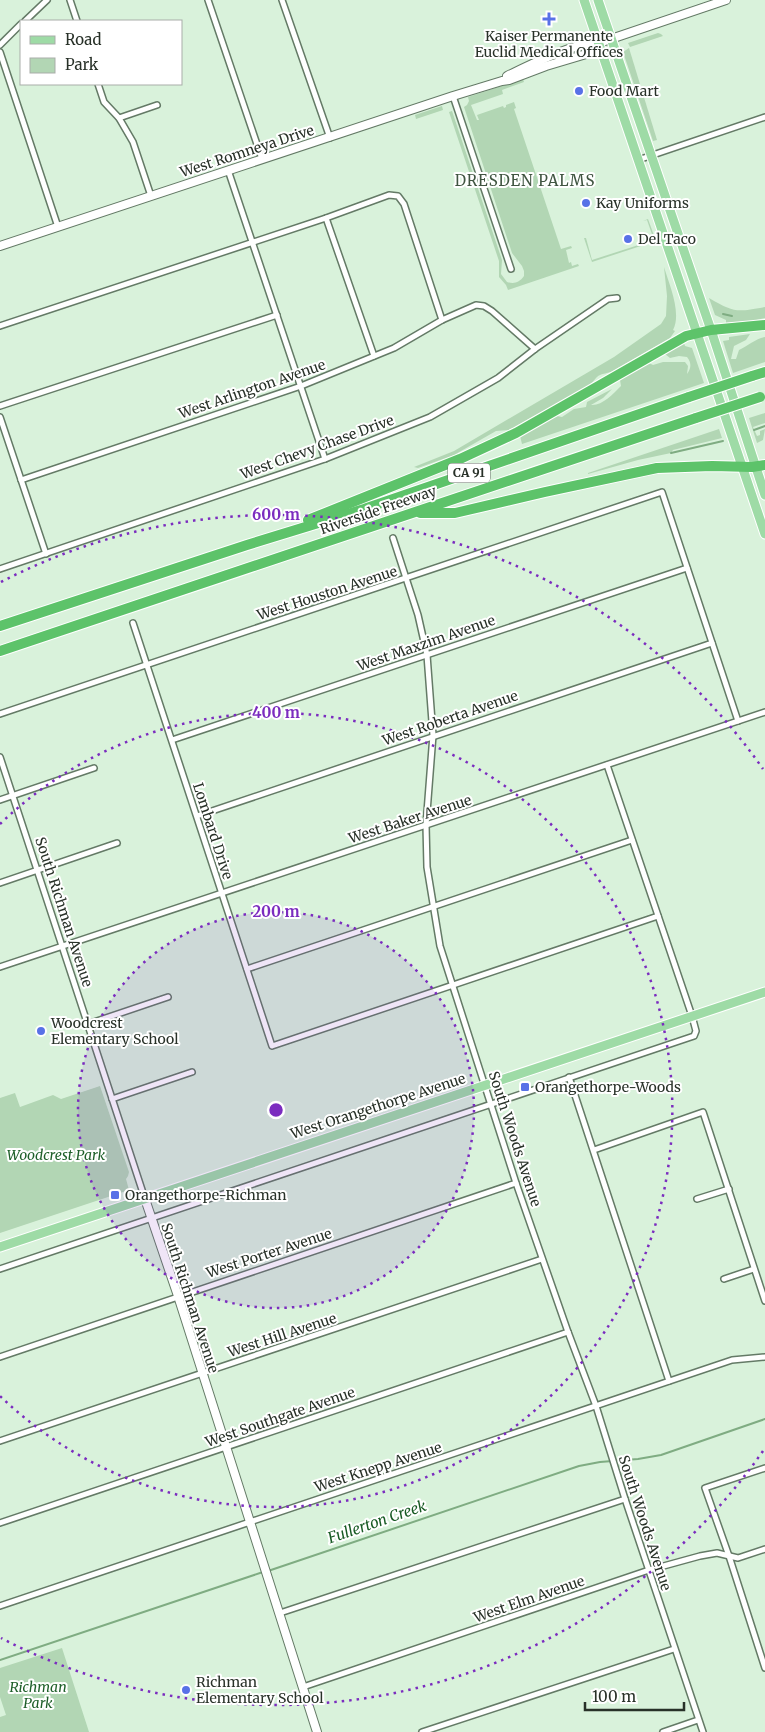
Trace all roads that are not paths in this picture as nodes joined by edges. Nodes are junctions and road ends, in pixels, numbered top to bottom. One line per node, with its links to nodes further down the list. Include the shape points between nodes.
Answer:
1 (47, 0): 8 (street)
2 (70, 0): 9 (street)
3 (208, 0): 22 (street)
4 (282, 0): 20 (street)
5 (584, 0): 12 (main road)
6 (598, 0): 11 (main road)
7 (726, 0): 11 (street, West Romneya Drive)
8 (26, 20)
9 (77, 20)
10 (20, 25): 13 (street)
11 (611, 39): 12 (street, West Romneya Drive); 21 (main road)
12 (599, 43): 16 (street, West Romneya Drive, via 590,42 543,59 502,81); 23 (main road)
13 (0, 45)
14 (0, 52): 27 (street)
15 (98, 85): 19 (street, via 104,102)
16 (453, 96): 20 (street, West Romneya Drive); 30 (street)
17 (157, 105): 19 (street)
18 (765, 117): 21 (street)
19 (118, 118): 25 (street, via 133,142)
20 (330, 138): 22 (street, West Romneya Drive)
21 (651, 155): 23 (street); 36 (main road)
22 (262, 159): 24 (street, West Romneya Drive)
23 (637, 160): 37 (main road)
24 (228, 170): 25 (street, West Romneya Drive); 28 (street)
25 (151, 196): 27 (street, West Romneya Drive)
26 (326, 218): 28 (street); 33 (street, via 389,195 398,196 404,204); 39 (street)
27 (58, 227): 29 (street, West Romneya Drive)
28 (253, 243): 32 (street); 35 (street)
29 (0, 246)
30 (511, 269)
31 (618, 298): 38 (street, West Chevy Chase Drive, via 608,299)
32 (277, 315): 41 (street); 43 (street)
33 (442, 320): 38 (street, West Arlington Avenue, via 476,305 484,306); 39 (street, West Arlington Avenue)
34 (765, 324): 36 (highway)
35 (0, 326)
36 (711, 330): 37 (highway); 46 (main road)
37 (696, 333): 47 (main road); 53 (highway, via 516,433)
38 (535, 349): 45 (street, West Chevy Chase Drive, via 498,378 430,417)
39 (374, 356): 41 (street, West Arlington Avenue)
40 (765, 372): 53 (highway, Riverside Freeway / CA 91, bridge, via 374,506)
41 (300, 386): 45 (street); 48 (street, West Arlington Avenue)
42 (763, 396): 50 (highway, Riverside Freeway / CA 91, bridge)
43 (0, 406)
44 (0, 417): 48 (street)
45 (325, 459): 54 (street, West Chevy Chase Drive)
46 (760, 466): 47 (highway); 49 (main road)
47 (742, 467): 50 (highway, via 657,468 455,513); 51 (main road)
48 (21, 480): 54 (street)
49 (765, 495)
50 (412, 513): 61 (highway, Riverside Freeway / CA 91)
51 (765, 534)
52 (392, 538): 57 (street, South Woods Avenue)
53 (247, 545): 59 (highway, Riverside Freeway / CA 91)
54 (46, 554): 56 (street, West Chevy Chase Drive)
55 (687, 568): 57 (street, West Houston Avenue, via 662,492); 60 (street); 62 (street, West Maxzim Avenue)
56 (0, 569)
57 (406, 579): 62 (street, South Woods Avenue); 63 (street, West Houston Avenue)
58 (133, 623): 63 (street, Lombard Drive)
59 (0, 626)
60 (712, 643): 66 (street); 67 (street, West Roberta Avenue)
61 (0, 651)
62 (427, 655): 67 (street, South Woods Avenue); 68 (street, West Maxzim Avenue)
63 (147, 665): 65 (street, West Houston Avenue); 68 (street, Lombard Drive)
64 (765, 712): 66 (street, West Baker Avenue)
65 (0, 714)
66 (738, 721): 70 (street, West Baker Avenue)
67 (433, 735): 74 (street, West Roberta Avenue); 75 (street, South Woods Avenue)
68 (172, 740): 74 (street, Lombard Drive)
69 (0, 757): 72 (street, South Richman Avenue)
70 (607, 765): 75 (street, West Baker Avenue); 76 (street)
71 (94, 768): 72 (street)
72 (13, 795): 73 (street); 78 (street, South Richman Avenue)
73 (0, 800)
74 (196, 816): 80 (street, Lombard Drive)
75 (426, 825): 80 (street, West Baker Avenue); 81 (street, South Woods Avenue, via 427,867)
76 (632, 840): 81 (street); 82 (street)
77 (117, 843): 78 (street)
78 (37, 870): 79 (street); 83 (street, South Richman Avenue)
79 (0, 883)
80 (222, 893): 83 (street, West Baker Avenue); 85 (street, Lombard Drive)
81 (434, 907): 85 (street); 86 (street, South Woods Avenue, via 440,946)
82 (658, 916): 86 (street); 89 (street)
83 (63, 947): 84 (street, West Baker Avenue); 90 (street, South Richman Avenue)
84 (0, 967)
85 (247, 969): 86 (street, Lombard Drive, via 272,1046)
86 (453, 986): 93 (street, South Woods Avenue)
87 (765, 992): 89 (main road, West Orangethorpe Avenue)
88 (168, 997): 90 (street)
89 (692, 1016): 92 (street, via 694,1036); 93 (main road, West Orangethorpe Avenue)
90 (88, 1024): 94 (street, South Richman Avenue)
91 (192, 1072): 94 (street)
92 (569, 1077): 95 (street); 96 (street)
93 (486, 1085): 95 (street, South Woods Avenue); 99 (main road, West Orangethorpe Avenue)
94 (112, 1099): 99 (street, South Richman Avenue)
95 (491, 1104): 97 (street, South Woods Avenue); 101 (street)
96 (594, 1150): 98 (street, via 703,1112); 113 (street)
97 (516, 1182): 103 (street, South Woods Avenue); 107 (street, West Porter Avenue)
98 (729, 1189): 100 (street); 105 (street)
99 (144, 1199): 101 (street, South Richman Avenue); 102 (main road, West Orangethorpe Avenue)
100 (696, 1199)
101 (150, 1218): 104 (street); 107 (street, South Richman Avenue)
102 (0, 1247)
103 (542, 1260): 109 (street, South Woods Avenue); 112 (street, West Hill Avenue)
104 (0, 1268)
105 (754, 1269): 106 (street); 108 (street)
106 (724, 1279)
107 (178, 1296): 110 (street, West Porter Avenue); 112 (street, South Richman Avenue)
108 (765, 1301)
109 (568, 1332): 114 (street, South Woods Avenue); 116 (street, West Southgate Avenue)
110 (0, 1357)
111 (765, 1357): 113 (street, West Knepp Avenue, via 732,1360)
112 (201, 1373): 115 (street, West Hill Avenue); 116 (street, South Richman Avenue)
113 (669, 1381): 114 (street, West Knepp Avenue)
114 (596, 1406): 118 (street, South Woods Avenue); 119 (street, West Knepp Avenue)
115 (0, 1441)
116 (225, 1448): 119 (street, South Richman Avenue); 120 (street, West Southgate Avenue)
117 (765, 1468): 122 (street, via 705,1488)
118 (625, 1499): 123 (street, South Woods Avenue); 125 (street)
119 (250, 1522): 124 (street, West Knepp Avenue); 125 (street, South Richman Avenue)
120 (0, 1523)
121 (765, 1550): 122 (street, West Elm Avenue, via 738,1558)
122 (729, 1556): 123 (street, West Elm Avenue, via 700,1556); 127 (street)
123 (649, 1570): 126 (street, South Woods Avenue); 128 (street, West Elm Avenue)
124 (0, 1606)
125 (280, 1613): 128 (street, South Richman Avenue)
126 (674, 1649): 129 (street, South Woods Avenue); 131 (street)
127 (765, 1668)
128 (303, 1688): 130 (street, South Richman Avenue)
129 (698, 1720): 132 (street); 133 (street, South Woods Avenue)
130 (317, 1732)
131 (422, 1732)
132 (663, 1732)
133 (703, 1732)

